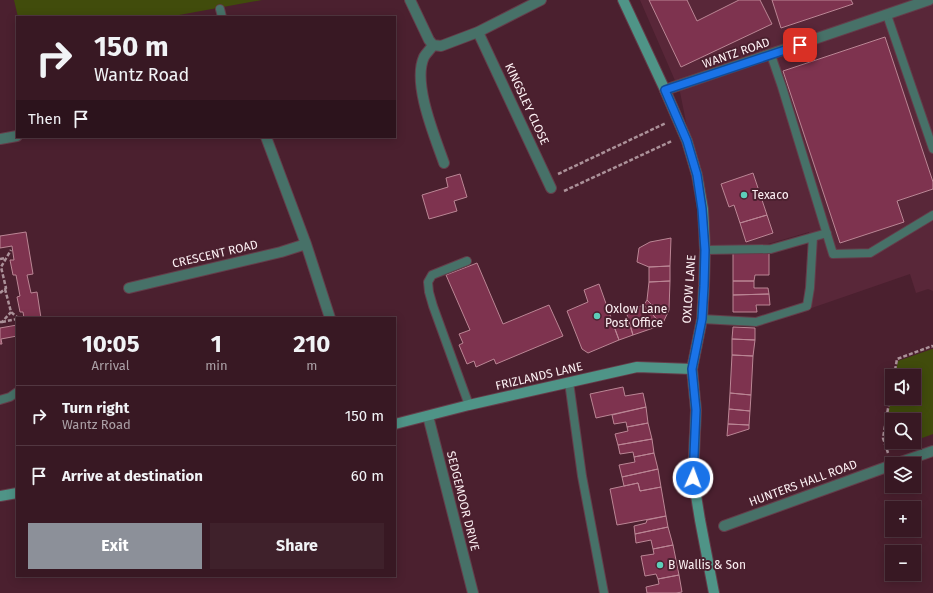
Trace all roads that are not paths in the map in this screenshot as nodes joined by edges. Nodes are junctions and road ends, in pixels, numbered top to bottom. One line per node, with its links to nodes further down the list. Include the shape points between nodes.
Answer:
1 (410, 0): 7 (street, via 429,40)
2 (541, 0): 6 (street)
3 (623, 0): 9 (street, OXLOW LANE)
4 (929, 0): 5 (street, WANTZ ROAD)
5 (887, 15): 8 (street, WANTZ ROAD); 13 (lane)
6 (478, 32): 7 (street, via 441,46); 15 (street, KINGSLEY CLOSE)
7 (434, 45): 14 (street, via 424,57 420,72 424,104)
8 (771, 55): 9 (street, WANTZ ROAD); 17 (lane)
9 (665, 90): 20 (street, OXLOW LANE, via 685,136 697,175)
10 (16, 136): 12 (street)
11 (266, 138): 19 (street)
12 (0, 139)
13 (933, 149)
14 (444, 163)
15 (549, 183)
16 (933, 215): 17 (lane, via 870,253 833,254)
17 (827, 233): 18 (lane)
18 (813, 237): 20 (lane, via 771,249); 24 (lane, via 807,306 756,322)
19 (306, 244): 22 (street, CRESCENT ROAD); 23 (street)
20 (705, 250): 24 (street, OXLOW LANE)
21 (467, 261): 29 (lane, via 432,275 428,282 433,306)
22 (129, 288)
23 (330, 317)
24 (702, 319): 25 (street, OXLOW LANE)
25 (692, 369): 26 (street, FRIZLANDS LANE, via 637,368); 40 (street, OXLOW LANE, via 696,410 693,478)
26 (569, 382): 29 (street, FRIZLANDS LANE); 39 (lane, via 582,476)
27 (16, 393): 28 (lane)
28 (0, 400)
29 (469, 405): 30 (street, FRIZLANDS LANE)
30 (428, 416): 31 (street, FRIZLANDS LANE); 38 (street, SEDGEMOOR DRIVE)
31 (396, 424)
32 (933, 451): 33 (street)
33 (915, 457)
34 (885, 468): 37 (street, HUNTERS HALL ROAD)
35 (16, 493): 36 (street)
36 (0, 496)
37 (724, 526)
38 (473, 593)
39 (604, 593)
40 (714, 593)

